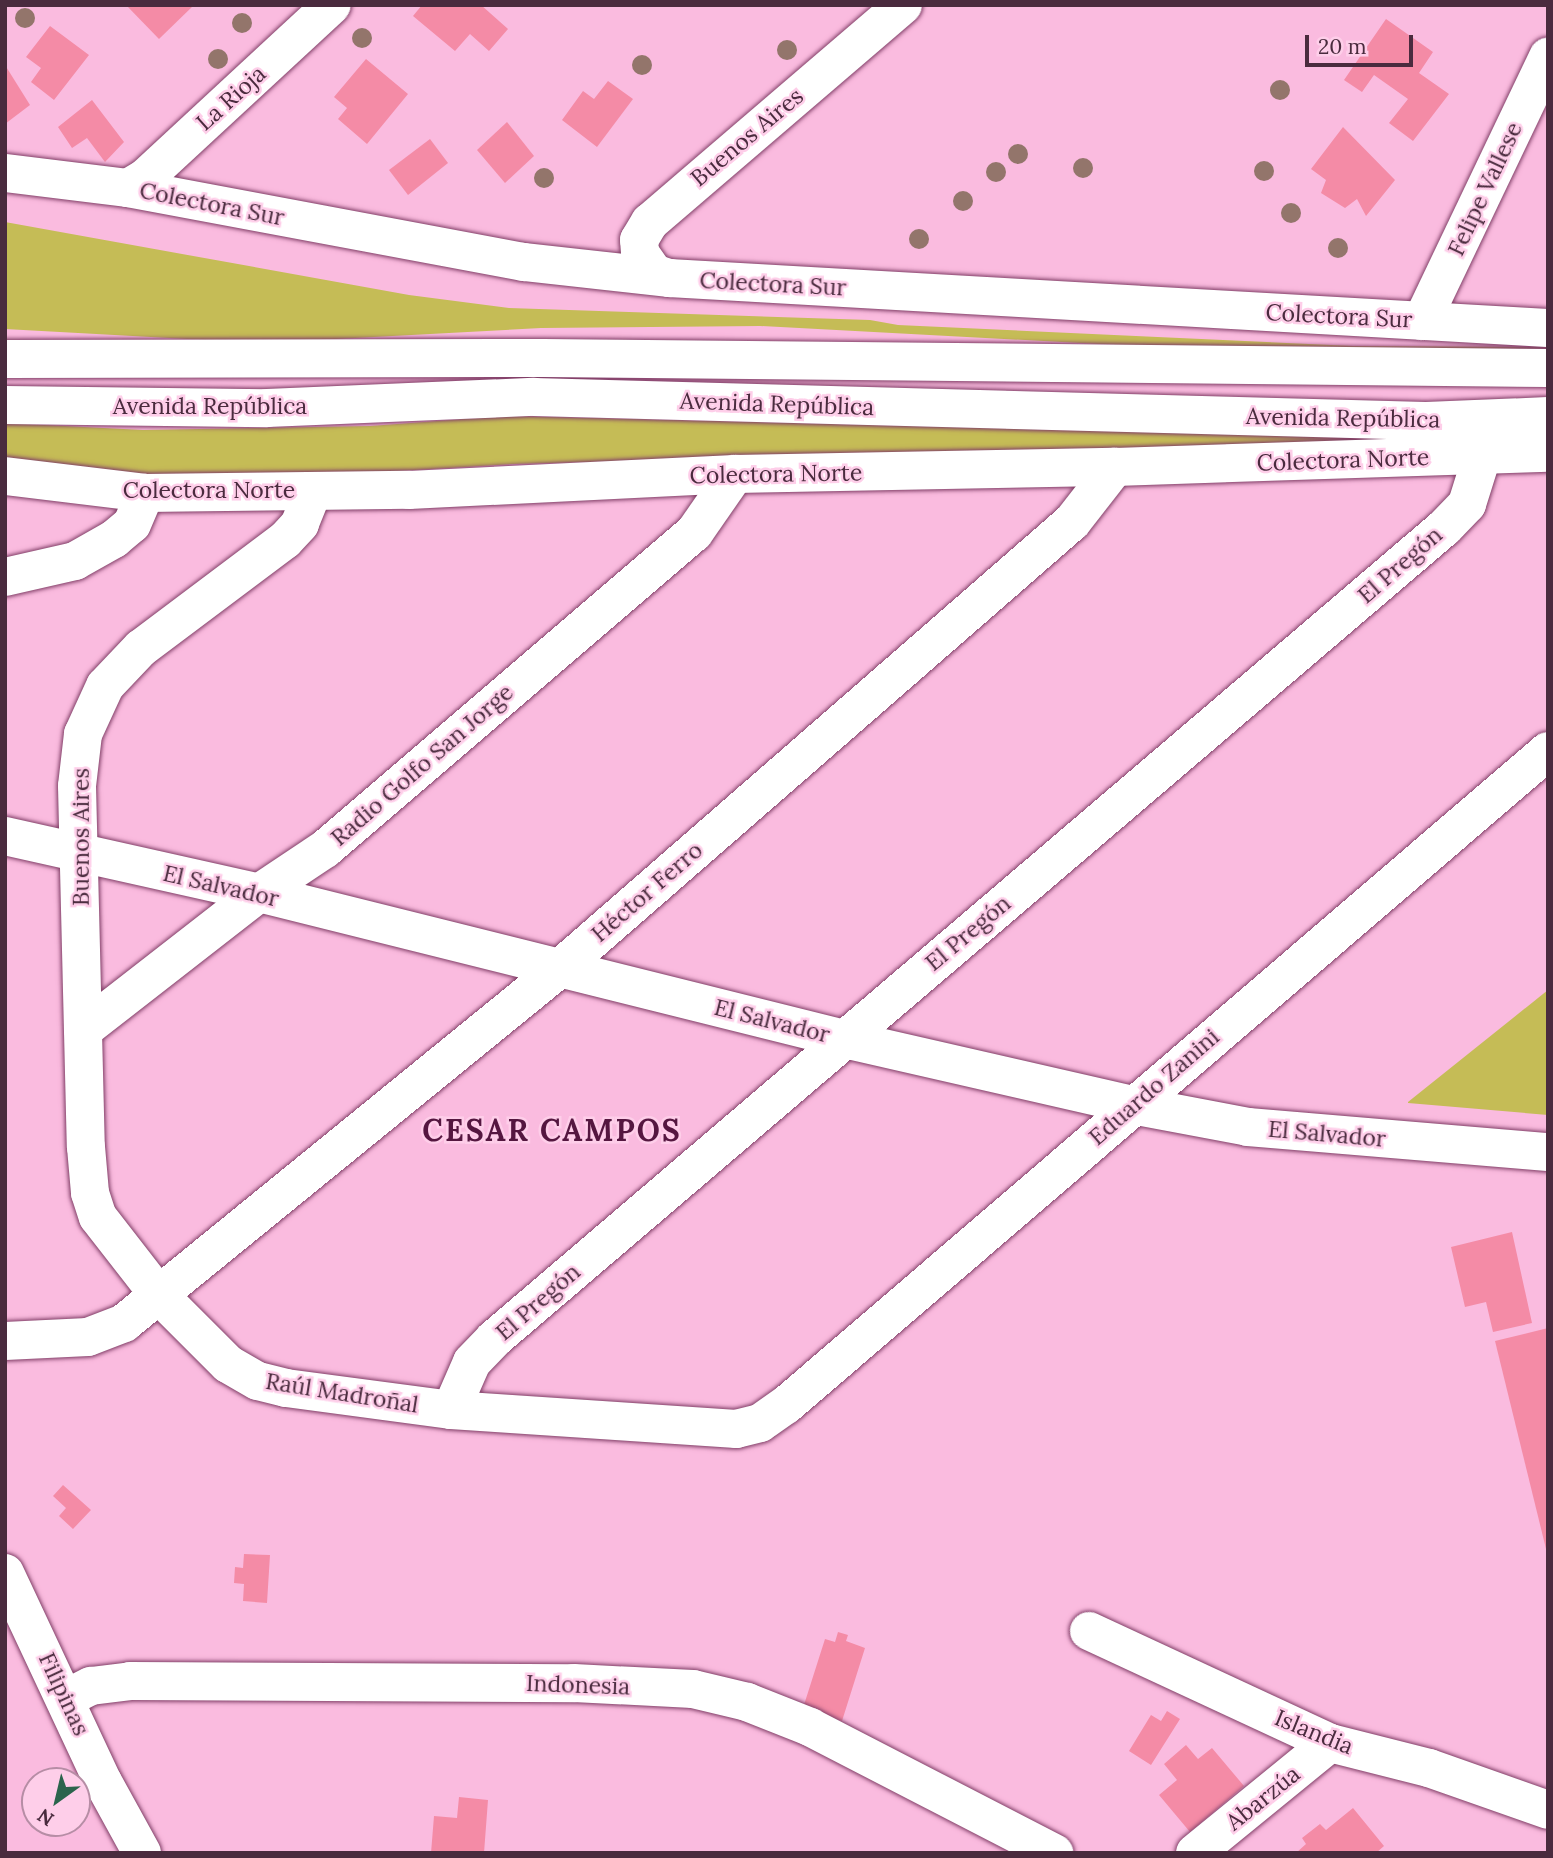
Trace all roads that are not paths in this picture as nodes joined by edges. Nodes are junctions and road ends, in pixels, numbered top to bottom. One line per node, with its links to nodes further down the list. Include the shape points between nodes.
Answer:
1 (332, 5): 5 (street, La Rioja, via 146,177)
2 (892, 9): 6 (street, Buenos Aires, via 650,222 639,240 640,253 654,273)
3 (1548, 57): 7 (street, Felipe Vallese)
4 (5, 173): 5 (street, Colectora Sur)
5 (128, 188): 6 (street, Colectora Sur, via 524,262)
6 (669, 278): 7 (street, Colectora Sur)
7 (1422, 321): 8 (street, Colectora Sur)
8 (1548, 328)
9 (5, 359): 10 (street, Avenida República, via 529,358)
10 (1548, 368)
11 (5, 405): 12 (street, Avenida República, via 267,408 534,397 1426,421)
12 (1548, 416)
13 (1548, 453): 14 (street, Colectora Norte)
14 (1482, 456): 15 (street, Colectora Norte); 27 (street, El Pregón, via 1467,504 1444,527)
15 (1115, 467): 16 (street, Colectora Norte); 25 (street, Héctor Ferro, via 1072,522)
16 (735, 474): 18 (street, Colectora Norte); 24 (street, Radio Golfo San Jorge, via 694,533 325,849)
17 (5, 476): 19 (street, Colectora Norte)
18 (313, 491): 19 (street, Colectora Norte); 23 (street, Buenos Aires, via 300,524 285,540 141,648 105,686 83,734 76,786)
19 (145, 493): 20 (street, via 132,524 114,539 75,561)
20 (5, 577)
21 (1548, 751): 28 (street, Eduardo Zanini)
22 (5, 836): 23 (street, El Salvador)
23 (80, 855): 24 (street, El Salvador); 26 (street, Buenos Aires)
24 (259, 893): 25 (street, El Salvador); 26 (street, Radio Golfo San Jorge)
25 (559, 969): 27 (street, El Salvador); 30 (street, Héctor Ferro)
26 (83, 1030): 30 (street, Raúl Madroñal, via 90,1193 98,1217)
27 (844, 1039): 28 (street, El Salvador); 32 (street, El Pregón, via 494,1339 472,1362)
28 (1132, 1105): 29 (street, El Salvador, via 1248,1127); 33 (street, Eduardo Zanini)
29 (1548, 1152)
30 (158, 1294): 31 (street, Héctor Ferro, via 124,1323 88,1337); 32 (street, Raúl Madroñal, via 228,1364 258,1381)
31 (5, 1340)
32 (451, 1410): 33 (street, Raúl Madroñal, via 736,1429)
33 (760, 1423)
34 (5, 1573): 36 (street, Filipinas)
35 (1089, 1630): 37 (street, Islandia)
36 (67, 1698): 39 (street, Filipinas, via 103,1782); 40 (street, Indonesia, via 91,1686 130,1681 574,1683 693,1689 747,1702 810,1727)
37 (1330, 1743): 38 (street, Islandia, via 1429,1768); 41 (street, Abarzúa)
38 (1548, 1810)
39 (142, 1853)
40 (1054, 1853)
41 (1195, 1853)

